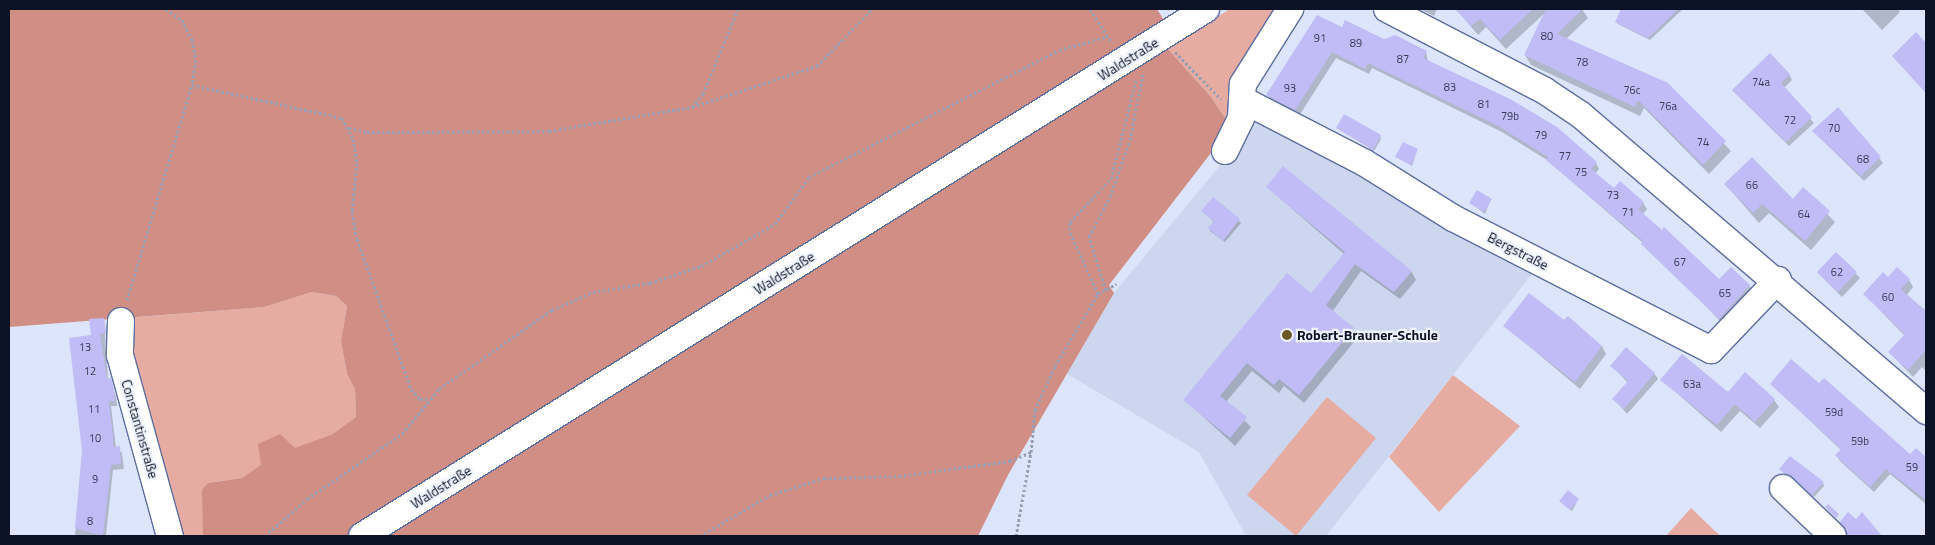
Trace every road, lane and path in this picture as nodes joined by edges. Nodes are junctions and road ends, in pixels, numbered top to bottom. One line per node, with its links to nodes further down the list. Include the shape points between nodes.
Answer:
1 (166, 9): 10 (path, via 182,20 192,40 196,60)
2 (738, 9): 12 (path, via 703,94)
3 (872, 9): 12 (path, via 817,66)
4 (1090, 9): 20 (path, via 1106,37 1059,50 816,173 796,192 775,224 701,266 672,277 572,299)
5 (1206, 9): 8 (street, Waldstraße)
6 (1290, 9): 11 (street, via 1243,84)
7 (1387, 9): 15 (street, via 1545,91 1580,115)
8 (1163, 37): 9 (street, Waldstraße); 11 (path, via 1212,93 1226,102)
9 (1131, 57): 17 (path, via 1143,71 1132,131 1110,197 1089,237); 18 (path, via 1136,73 1135,96 1111,179 1070,222 1069,230); 26 (street, Waldstraße)
10 (192, 85): 13 (path, via 342,118); 19 (path)
11 (1243, 100): 14 (street, via 1238,130); 15 (street, Bergstraße, via 1365,163 1453,218 1711,350)
12 (692, 107): 13 (path, via 549,132 367,132)
13 (349, 128): 20 (path, via 357,163 352,212 357,239 411,388 420,398)
14 (1225, 151)
15 (1778, 280): 21 (street)
16 (1116, 284): 17 (path)
17 (1106, 290): 18 (path)
18 (1098, 294): 22 (path, via 1035,410)
19 (121, 321): 24 (street, Constantinstraße, via 120,355)
20 (427, 399): 25 (path, via 402,434 307,500)
21 (1926, 410)
22 (1031, 452): 27 (path, via 1010,461 899,476 824,478 770,495); 28 (path)
23 (1783, 488): 29 (street)
24 (170, 536)
25 (265, 536)
26 (362, 536)
27 (700, 536)
28 (1016, 536)
29 (1833, 536)

